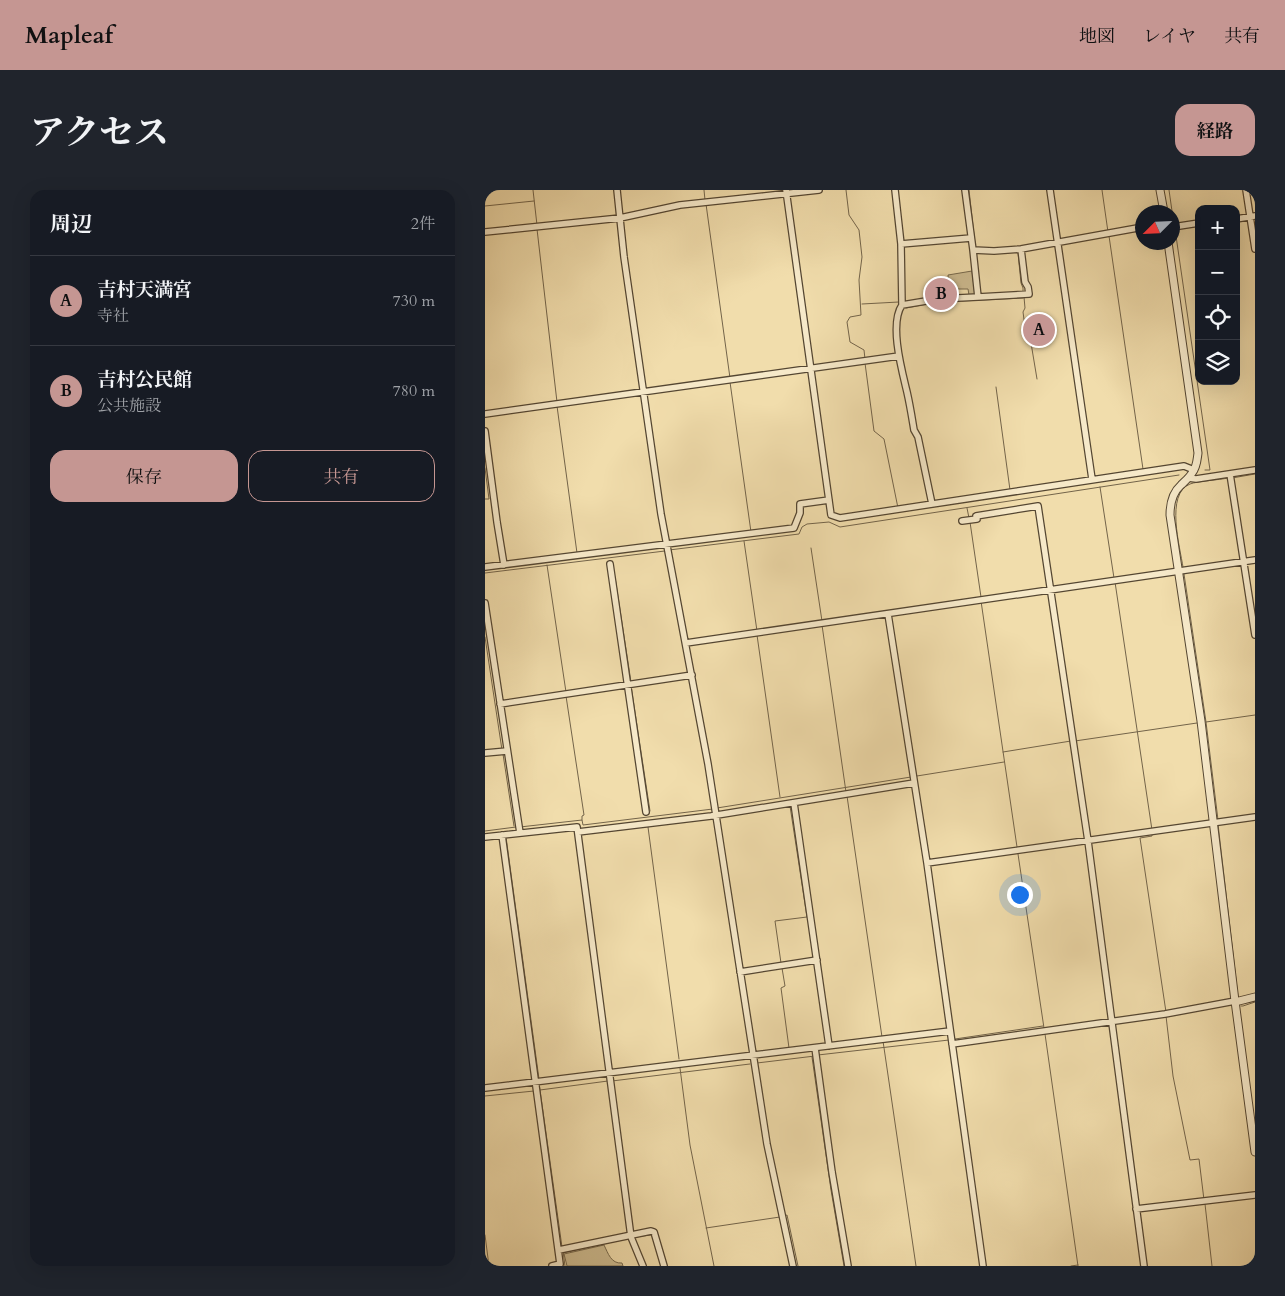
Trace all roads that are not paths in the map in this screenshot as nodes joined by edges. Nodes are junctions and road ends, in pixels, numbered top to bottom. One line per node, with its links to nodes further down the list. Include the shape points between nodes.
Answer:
1 (617, 190): 11 (street)
2 (819, 190): 8 (street)
3 (895, 190): 19 (street)
4 (965, 190): 17 (street)
5 (1050, 190): 18 (street)
6 (1160, 190): 9 (street)
7 (1246, 190): 10 (street)
8 (787, 192): 11 (street, via 680,206); 27 (street)
9 (1163, 205)
10 (1253, 217): 12 (street); 21 (street)
11 (620, 218): 16 (street); 28 (street)
12 (1240, 219)
13 (1195, 224): 14 (street)
14 (1180, 226)
15 (1135, 228): 18 (street)
16 (485, 232)
17 (971, 238): 19 (street); 22 (street)
18 (1058, 242): 20 (street); 34 (street)
19 (901, 244): 25 (street)
20 (1021, 249): 22 (street); 24 (street, via 1029,294)
21 (1255, 249)
22 (973, 250): 24 (street)
23 (1169, 250): 32 (street, via 1197,440 1197,464)
24 (978, 297): 25 (street)
25 (902, 305): 26 (street, via 896,323)
26 (899, 356): 27 (street); 36 (street)
27 (811, 368): 28 (street); 35 (street)
28 (643, 392): 29 (street); 38 (street)
29 (485, 414)
30 (485, 431): 41 (street)
31 (1255, 470): 33 (street)
32 (1191, 474): 33 (street, via 1196,479); 34 (street, via 1184,466); 44 (street, via 1176,489 1170,504)
33 (1231, 477): 40 (street)
34 (1092, 479): 36 (street)
35 (829, 500): 36 (street, via 831,515 840,518); 38 (street, via 800,504 794,528)
36 (931, 504)
37 (966, 521): 45 (street, via 977,520 977,516 1038,506)
38 (667, 548): 41 (street); 49 (street)
39 (1255, 560): 40 (street)
40 (1244, 562): 44 (street); 48 (street)
41 (504, 564): 43 (street)
42 (610, 564): 51 (street)
43 (485, 567)
44 (1182, 571): 45 (street); 60 (street)
45 (1050, 590): 47 (street); 65 (street)
46 (485, 604): 52 (street)
47 (888, 614): 49 (street); 55 (street)
48 (1255, 635)
49 (686, 644): 50 (street)
50 (692, 675): 51 (street); 57 (street)
51 (630, 685): 52 (street); 58 (street)
52 (500, 704): 53 (street)
53 (504, 751): 54 (street); 61 (street)
54 (485, 753)
55 (913, 779): 56 (street); 66 (street)
56 (791, 803): 57 (street); 67 (street)
57 (715, 811): 62 (street, via 647,824); 68 (street)
58 (646, 812)
59 (1255, 817): 60 (street)
60 (1216, 823): 65 (street); 70 (street)
61 (519, 829): 62 (street, via 577,827); 63 (street)
62 (578, 832): 76 (street)
63 (504, 835): 64 (street); 77 (street)
64 (485, 837)
65 (1088, 841): 66 (street); 71 (street)
66 (927, 863): 72 (street)
67 (817, 960): 68 (street); 73 (street)
68 (740, 972): 75 (street)
69 (1255, 997): 70 (street, via 1239,1002)
70 (1235, 1000): 71 (street); 79 (street)
71 (1112, 1022): 72 (street); 82 (street)
72 (951, 1039): 73 (street, via 883,1039); 90 (street)
73 (829, 1046): 74 (street)
74 (816, 1053): 75 (street, via 789,1051); 89 (street)
75 (753, 1055): 76 (street); 88 (street, via 767,1144)
76 (609, 1072): 77 (street); 83 (street)
77 (537, 1085): 78 (street); 84 (street)
78 (485, 1088)
79 (1252, 1110): 80 (street)
80 (1255, 1152)
81 (1255, 1195): 82 (street)
82 (1136, 1209): 91 (street)
83 (632, 1237): 84 (street); 86 (street); 87 (street, via 654,1232)
84 (559, 1250): 85 (street, via 560,1264)
85 (552, 1266)
86 (643, 1266)
87 (664, 1266)
88 (793, 1266)
89 (848, 1266)
90 (983, 1266)
91 (1144, 1266)

